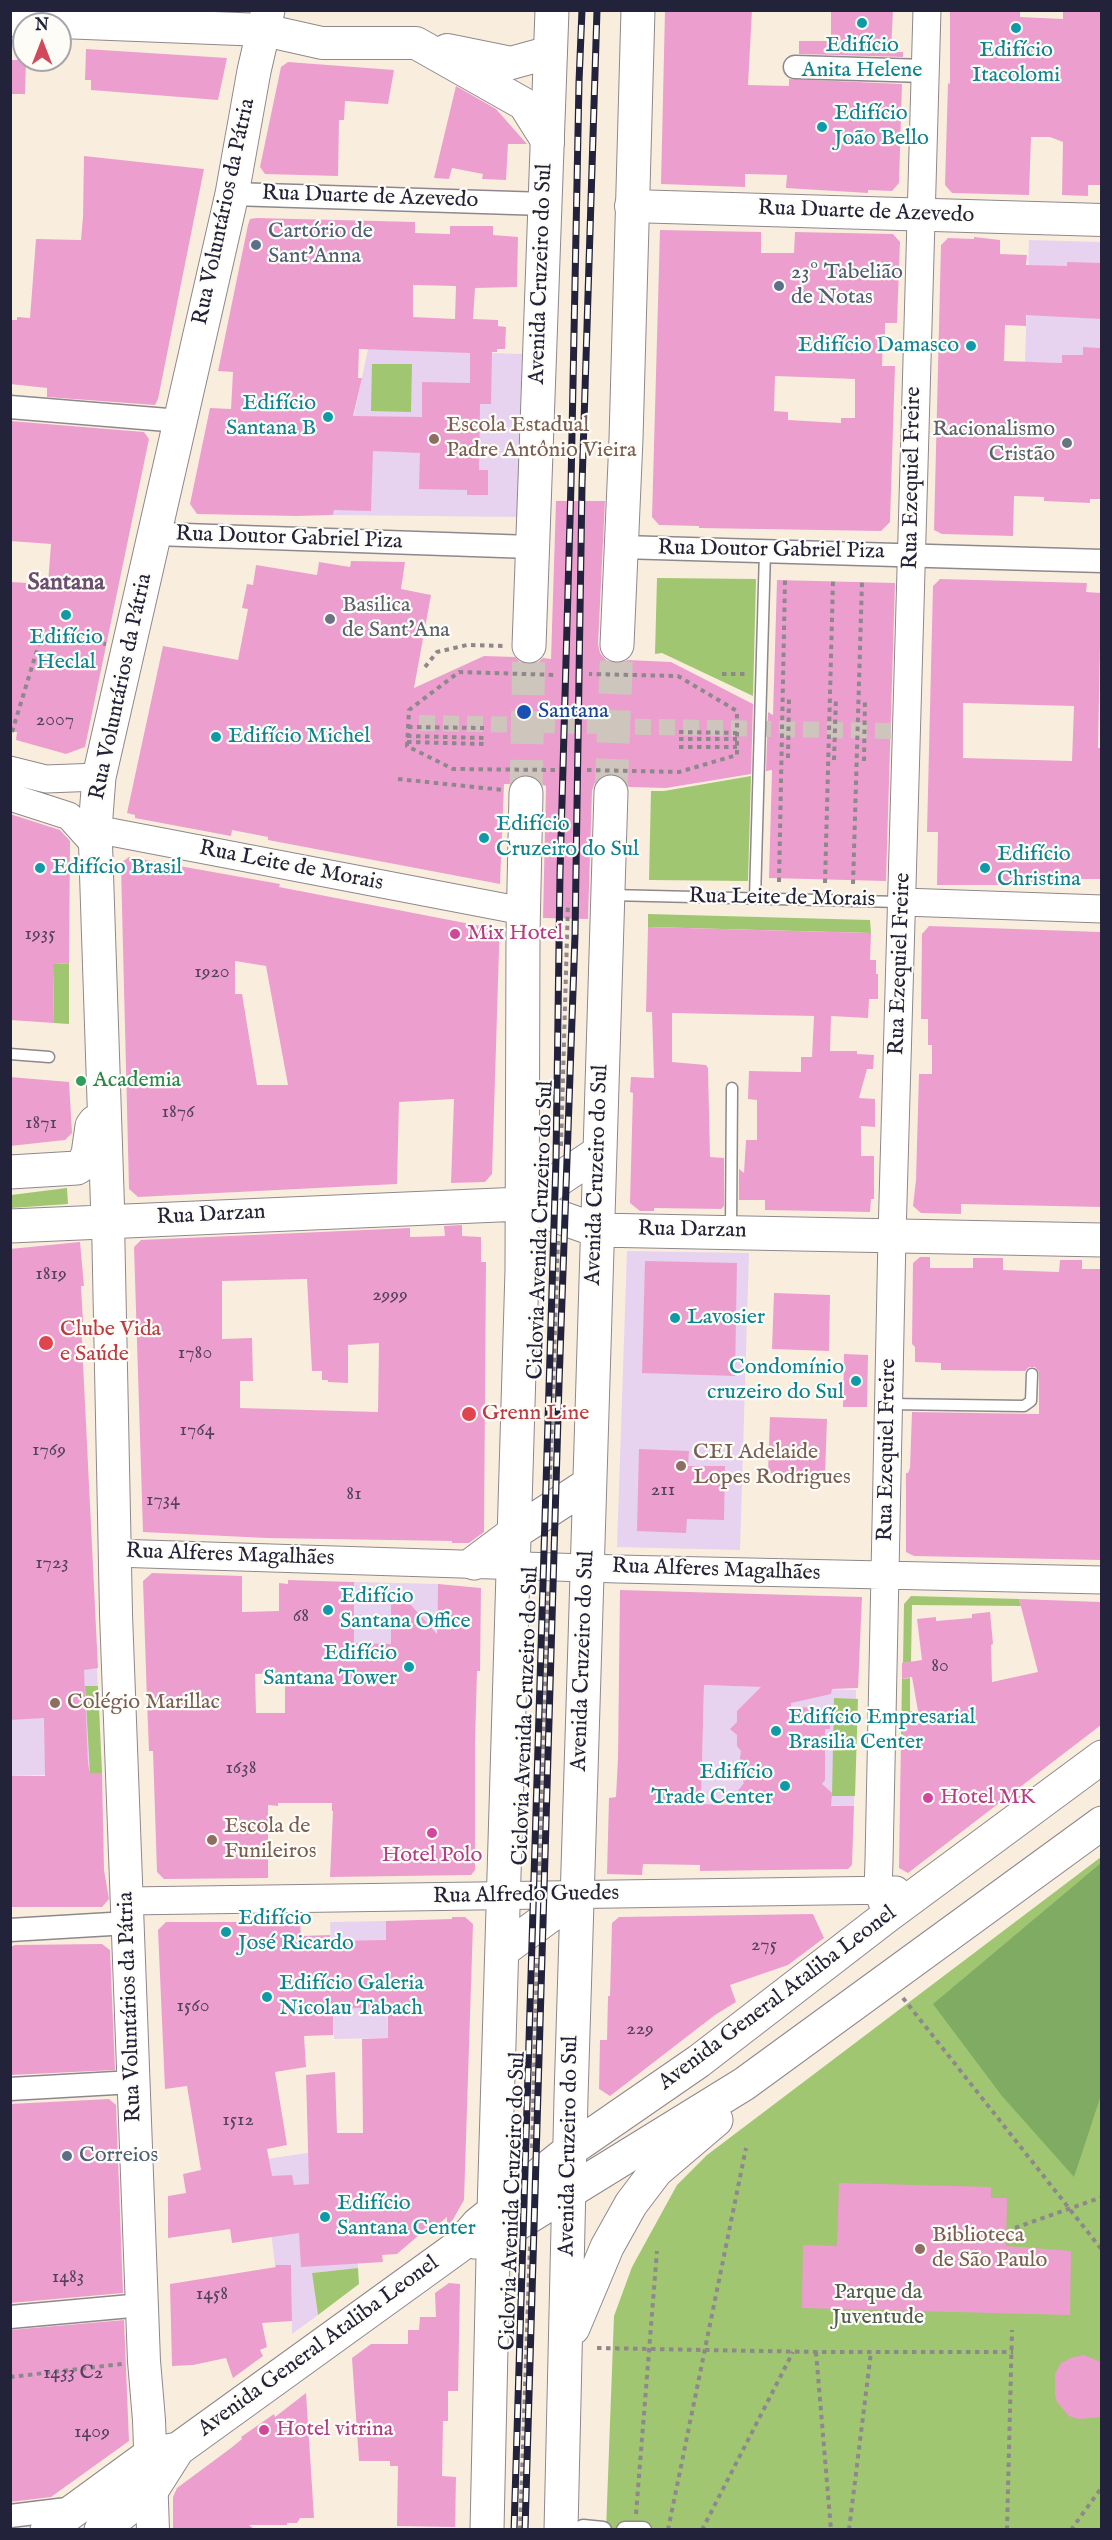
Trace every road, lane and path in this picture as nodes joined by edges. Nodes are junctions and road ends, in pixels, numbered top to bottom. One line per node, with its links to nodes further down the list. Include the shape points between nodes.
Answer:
1 (552, 10): 8 (main road, Avenida Cruzeiro do Sul)
2 (638, 10): 14 (main road)
3 (927, 10): 10 (street, Rua Ezequiel Freire)
4 (101, 18): 5 (main road); 6 (main road)
5 (10, 20)
6 (266, 20): 7 (main road, via 322,43); 12 (main road, Rua Voluntários da Pátria)
7 (416, 43): 8 (main road, via 511,63); 11 (main road, via 524,104)
8 (551, 52): 11 (main road, Avenida Cruzeiro do Sul)
9 (795, 67): 10 (street)
10 (925, 71): 15 (street, Rua Ezequiel Freire)
11 (548, 142): 13 (main road, Avenida Cruzeiro do Sul)
12 (232, 194): 13 (street, Rua Duarte de Azevedo); 18 (main road, Rua Voluntários da Pátria)
13 (545, 204): 20 (main road, Avenida Cruzeiro do Sul)
14 (631, 206): 15 (main road, Rua Duarte de Azevedo); 21 (main road)
15 (920, 214): 16 (main road, Rua Duarte de Azevedo); 23 (street, Rua Ezequiel Freire)
16 (1101, 220)
17 (10, 407): 18 (street)
18 (180, 421): 19 (main road, Rua Voluntários da Pátria)
19 (155, 534): 20 (street, Rua Doutor Gabriel Piza); 58 (main road, Rua Voluntários da Pátria)
20 (531, 547): 30 (main road, Avenida Cruzeiro do Sul)
21 (621, 547): 22 (street, Rua Doutor Gabriel Piza); 29 (main road)
22 (765, 551): 23 (street, Rua Doutor Gabriel Piza); 35 (lane)
23 (912, 555): 24 (street, Rua Doutor Gabriel Piza); 69 (street, Rua Ezequiel Freire)
24 (1101, 561)
25 (786, 580): 64 (path)
26 (833, 581): 65 (path)
27 (862, 582): 66 (path)
28 (106, 644): 41 (path, via 41,637)
29 (617, 645)
30 (521, 646): 31 (path, via 467,645 437,652)
31 (425, 667)
32 (589, 674): 43 (path, bridge, via 678,675 736,711)
33 (722, 674): 35 (path)
34 (557, 675): 39 (path, bridge, via 459,672 409,710)
35 (761, 675): 68 (lane)
36 (789, 696): 52 (path)
37 (836, 697): 53 (path)
38 (866, 698): 54 (path)
39 (408, 727): 40 (path); 44 (path, bridge)
40 (484, 728)
41 (12, 732)
42 (680, 732): 43 (path)
43 (737, 733): 47 (path, bridge)
44 (407, 736): 45 (path); 48 (path, bridge)
45 (484, 738)
46 (679, 739): 47 (path)
47 (737, 739): 51 (path, bridge)
48 (407, 742): 49 (path); 56 (path, bridge, via 407,746 453,769)
49 (484, 744)
50 (679, 747): 51 (path)
51 (737, 747): 57 (path, bridge, via 737,755 679,772)
52 (788, 758)
53 (834, 760)
54 (864, 761)
55 (10, 770): 58 (street, via 46,779)
56 (555, 770)
57 (587, 770)
58 (99, 777): 63 (main road, Rua Voluntários da Pátria)
59 (398, 779): 60 (path)
60 (519, 792): 72 (main road)
61 (611, 792): 67 (main road, Avenida Cruzeiro do Sul)
62 (10, 797): 63 (street, via 69,816)
63 (96, 838): 72 (street, Rua Leite de Morais); 76 (main road, Rua Voluntários da Pátria)
64 (778, 882)
65 (825, 883)
66 (853, 884)
67 (607, 895): 68 (lane, Rua Leite de Morais); 77 (main road, Avenida Cruzeiro do Sul)
68 (755, 898): 69 (lane, Rua Leite de Morais)
69 (903, 902): 71 (street, Rua Leite de Morais); 86 (street, Rua Ezequiel Freire)
70 (568, 903): 79 (path, Ciclovia Avenida Cruzeiro do Sul)
71 (1101, 909)
72 (523, 911): 80 (main road)
73 (10, 1054): 74 (lane)
74 (49, 1057)
75 (732, 1088): 85 (lane)
76 (104, 1113): 78 (main road, via 92,1125 88,1154 77,1168); 82 (main road, Rua Voluntários da Pátria)
77 (598, 1154): 79 (main road); 84 (main road, Avenida Cruzeiro do Sul)
78 (10, 1172)
79 (560, 1179): 80 (main road)
80 (522, 1204): 81 (main road, Rua Darzan); 82 (main road, Rua Darzan); 92 (main road)
81 (559, 1215): 84 (main road, Rua Darzan); 91 (path, Ciclovia Avenida Cruzeiro do Sul)
82 (108, 1221): 83 (main road, Rua Darzan); 93 (main road, Rua Voluntários da Pátria, via 113,1521)
83 (10, 1226)
84 (596, 1230): 85 (main road, Rua Darzan); 90 (main road, Avenida Cruzeiro do Sul)
85 (731, 1232): 86 (main road, Rua Darzan)
86 (892, 1236): 87 (main road, Rua Darzan); 89 (street, Rua Ezequiel Freire)
87 (1101, 1240)
88 (1032, 1374): 89 (lane, via 1031,1401 1024,1406)
89 (889, 1404): 97 (street, Rua Ezequiel Freire)
90 (589, 1484): 91 (main road); 96 (main road, Avenida Cruzeiro do Sul)
91 (549, 1510): 92 (main road)
92 (514, 1549): 94 (main road); 95 (street, Rua Alferes Magalhães); 101 (main road)
93 (126, 1553): 94 (street, Rua Alferes Magalhães); 105 (main road, Rua Voluntários da Pátria)
94 (474, 1563)
95 (548, 1566): 96 (street, Rua Alferes Magalhães); 104 (path, Ciclovia Avenida Cruzeiro do Sul)
96 (586, 1567): 97 (street, Rua Alferes Magalhães); 102 (main road, Avenida Cruzeiro do Sul)
97 (885, 1575): 98 (street, Rua Alferes Magalhães); 103 (street, Rua Ezequiel Freire)
98 (1101, 1580)
99 (1101, 1757): 103 (main road, Avenida General Ataliba Leonel, via 924,1888)
100 (1101, 1823): 107 (main road, Avenida General Ataliba Leonel)
101 (503, 1896): 104 (street, Rua Alfredo Guedes); 105 (street, Rua Alfredo Guedes); 108 (main road)
102 (577, 1896): 103 (street, Rua Alfredo Guedes, via 752,1897); 104 (main road); 114 (main road, Avenida Cruzeiro do Sul)
103 (883, 1904): 107 (main road, via 904,1932); 114 (main road, Avenida General Ataliba Leonel, via 699,2061)
104 (538, 1911): 108 (main road); 115 (path, Ciclovia Avenida Cruzeiro do Sul)
105 (127, 1912): 106 (street); 110 (main road, Rua Voluntários da Pátria)
106 (10, 1930)
107 (938, 1940): 111 (main road, Avenida General Ataliba Leonel)
108 (502, 1951): 120 (main road)
109 (900, 1994): 118 (path)
110 (134, 2082): 112 (street); 124 (main road, Rua Voluntários da Pátria)
111 (744, 2084): 116 (main road, Avenida General Ataliba Leonel); 127 (main road, via 719,2117 656,2171 631,2204 607,2247)
112 (10, 2089)
113 (746, 2148): 129 (path)
114 (570, 2150): 115 (main road, Avenida General Ataliba Leonel); 116 (main road, Avenida Cruzeiro do Sul)
115 (531, 2181): 120 (main road, Avenida General Ataliba Leonel)
116 (569, 2193): 119 (main road, Avenida General Ataliba Leonel); 127 (main road, Avenida Cruzeiro do Sul)
117 (1101, 2197): 118 (path)
118 (1070, 2208): 121 (path); 122 (path)
119 (530, 2216): 120 (main road, Avenida General Ataliba Leonel); 145 (path, Ciclovia Avenida Cruzeiro do Sul)
120 (494, 2224): 136 (main road, Avenida General Ataliba Leonel); 144 (main road)
121 (1015, 2228)
122 (1101, 2250)
123 (657, 2252): 128 (path)
124 (142, 2305): 125 (street); 134 (main road, Rua Voluntários da Pátria)
125 (10, 2317)
126 (1012, 2330): 133 (path)
127 (581, 2346): 128 (path); 146 (main road, Avenida Cruzeiro do Sul)
128 (651, 2350): 129 (path); 149 (path)
129 (706, 2350): 130 (path); 151 (path)
130 (794, 2351): 131 (path); 152 (path)
131 (816, 2352): 132 (path); 153 (path)
132 (871, 2352): 133 (path); 154 (path)
133 (1013, 2352): 155 (path)
134 (144, 2361): 135 (path); 136 (main road, Rua Voluntários da Pátria)
135 (10, 2377)
136 (164, 2452): 138 (main road, Avenida General Ataliba Leonel); 139 (main road)
137 (1101, 2487): 156 (path)
138 (152, 2490): 142 (main road); 143 (main road)
139 (76, 2508): 140 (street); 141 (main road)
140 (10, 2516)
141 (47, 2529)
142 (101, 2529)
143 (153, 2529)
144 (487, 2529)
145 (520, 2529)
146 (572, 2529): 147 (street)
147 (603, 2529)
148 (625, 2529): 149 (street)
149 (635, 2529): 150 (street)
150 (643, 2529)
151 (668, 2529)
152 (702, 2529)
153 (831, 2529)
154 (849, 2529)
155 (1007, 2529)
156 (1071, 2529)

